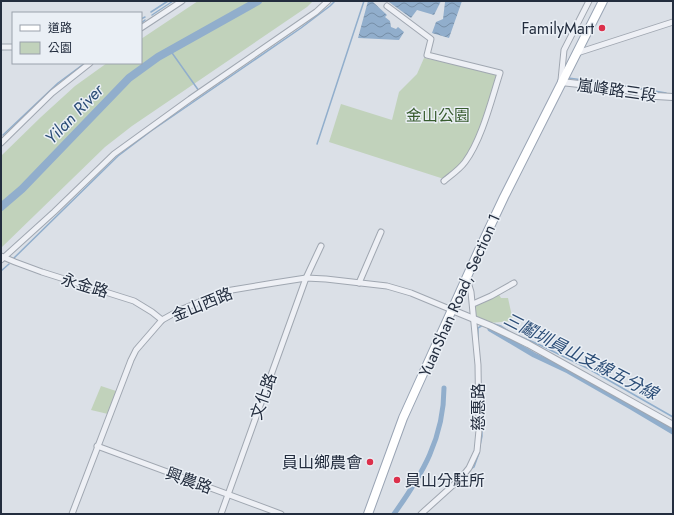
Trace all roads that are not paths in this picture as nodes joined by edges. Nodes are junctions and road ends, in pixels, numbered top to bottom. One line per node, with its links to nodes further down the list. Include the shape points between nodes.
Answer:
1 (182, 1): 7 (street)
2 (328, 1): 18 (street, via 114,154 54,212)
3 (589, 1): 12 (street, via 564,50)
4 (603, 1): 10 (main road, YuanShan Road, Section 1)
5 (387, 6): 15 (street, via 431,39 427,55 500,73 475,146 465,163)
6 (673, 22): 10 (street)
7 (142, 27)
8 (1, 47): 9 (street)
9 (12, 47)
10 (576, 53): 12 (main road, YuanShan Road, Section 1)
11 (89, 64): 14 (street, via 52,93)
12 (561, 82): 13 (street, 嵐峰路三段); 20 (main road, YuanShan Road, Section 1)
13 (673, 97)
14 (1, 143)
15 (444, 181)
16 (381, 232): 21 (street)
17 (321, 246): 19 (street, 文化路)
18 (2, 257): 25 (street, 永金路, via 134,301)
19 (306, 278): 21 (street, 金山西路); 25 (street, 金山西路, via 226,291); 29 (street, 文化路)
20 (466, 278): 23 (street, 慈惠路); 24 (main road, YuanShan Road, Section 1)
21 (359, 283): 24 (street, 金山西路, via 386,286 411,293)
22 (514, 283): 23 (street)
23 (473, 304): 26 (street, 慈惠路)
24 (452, 310): 26 (street); 33 (main road, YuanShan Road, Section 1, via 403,418)
25 (162, 320): 28 (street, 金山西路, via 136,350)
26 (474, 320): 27 (street, via 538,350); 34 (street, 慈惠路, via 478,365 477,451 461,478)
27 (673, 425)
28 (97, 446): 29 (street, 興農路); 30 (street, 金山西路)
29 (228, 494): 31 (street, 文化路); 32 (street, 興農路)
30 (72, 514)
31 (221, 514)
32 (281, 514)
33 (368, 514)
34 (421, 514)

